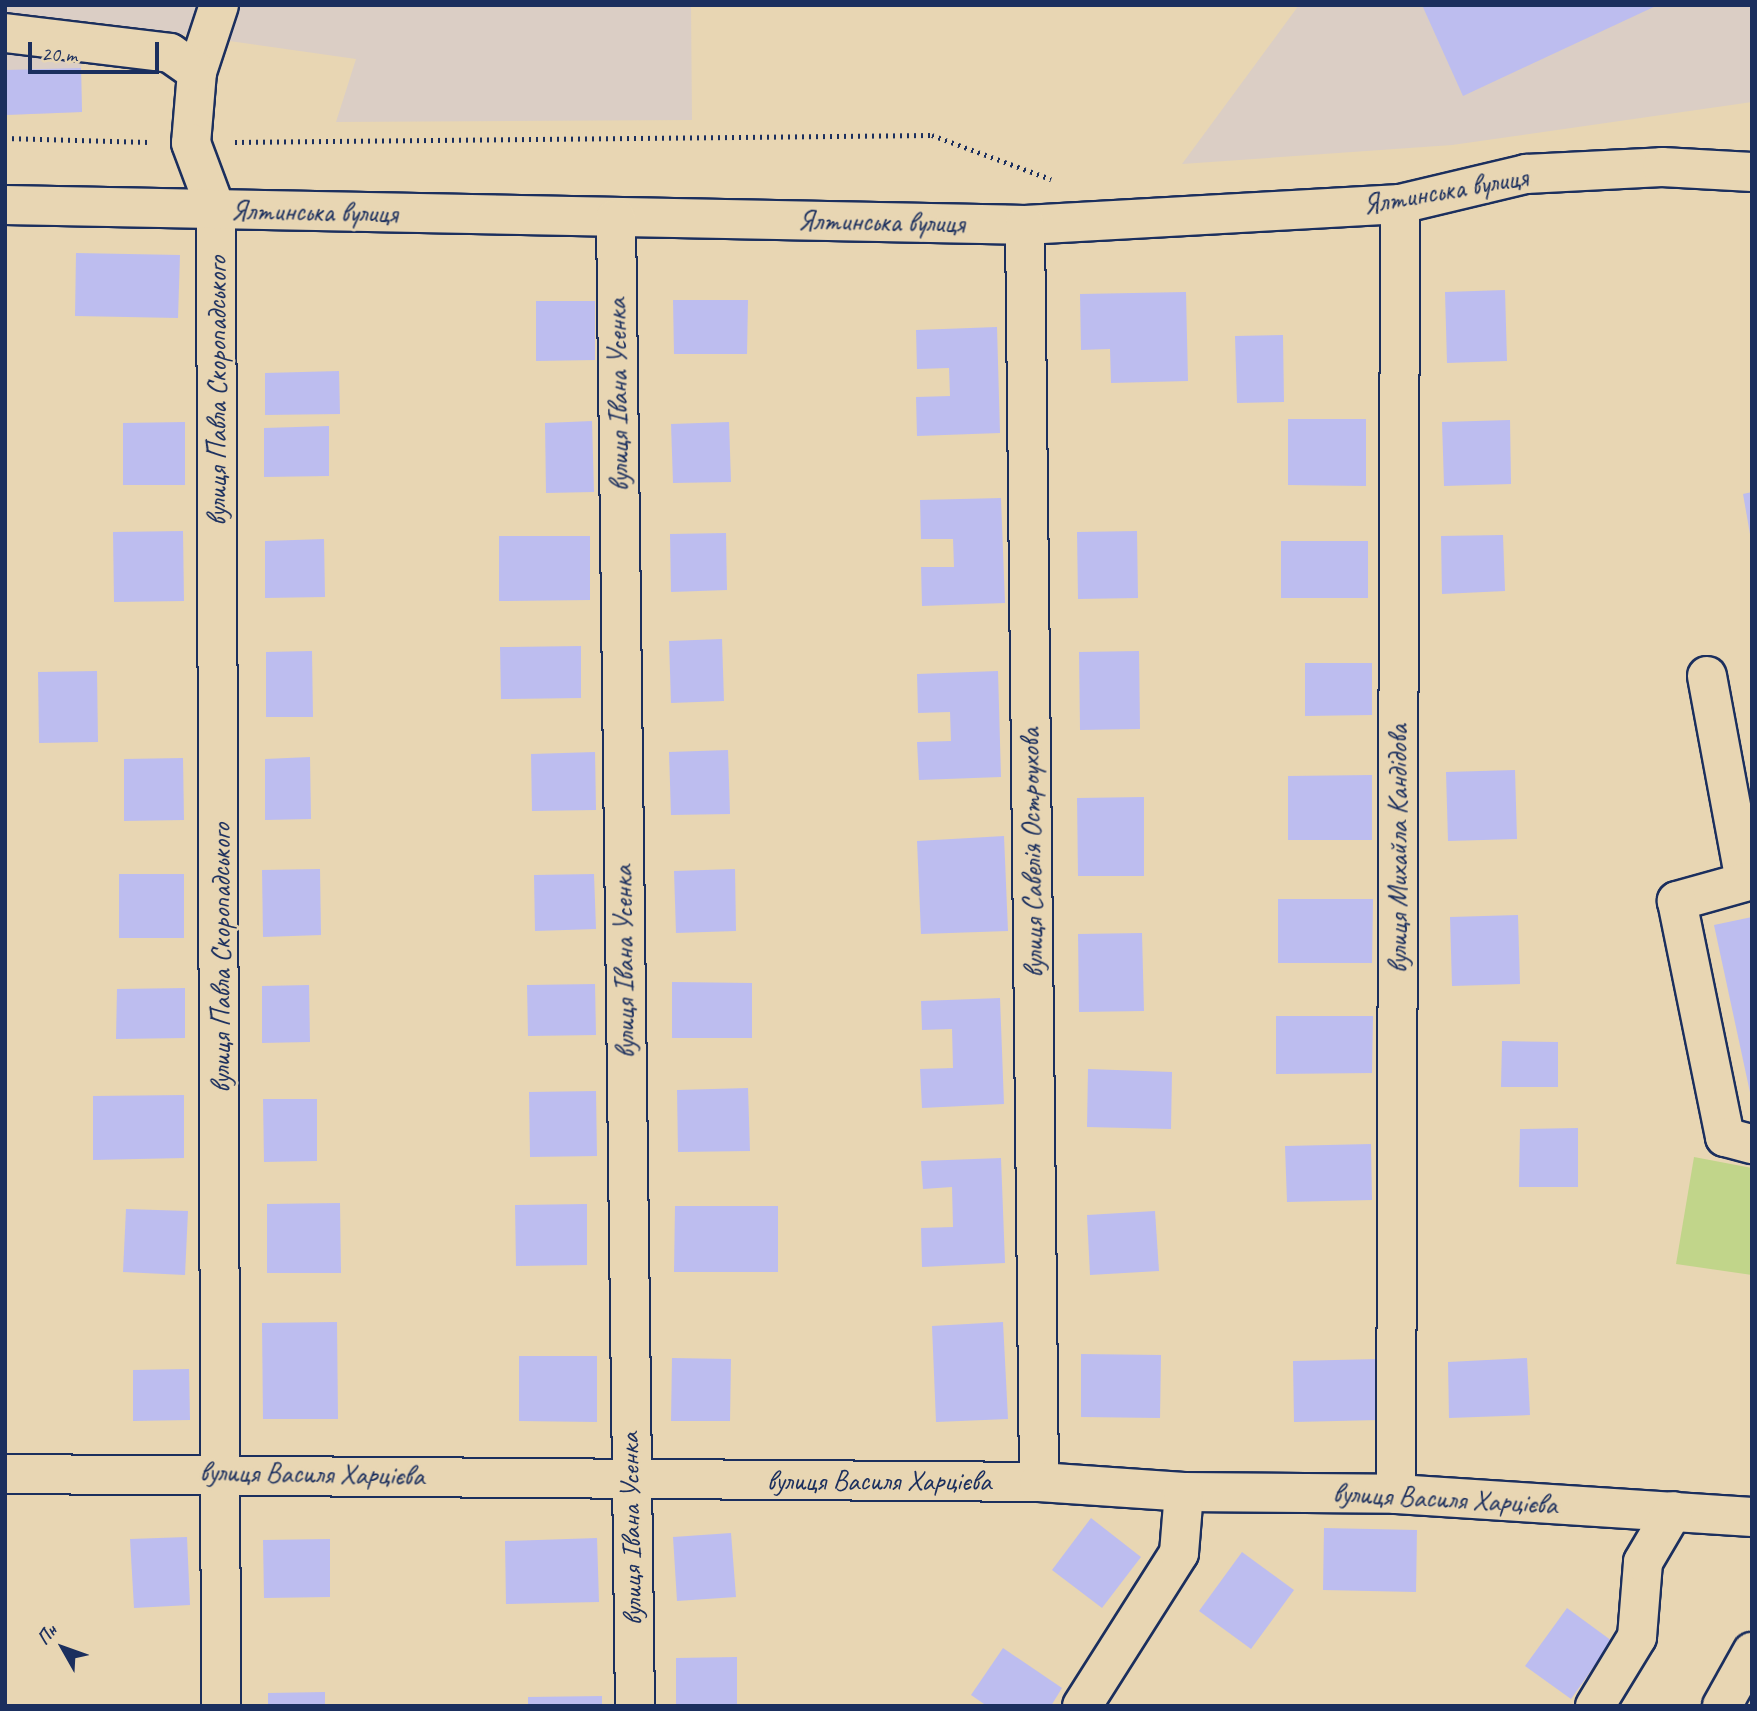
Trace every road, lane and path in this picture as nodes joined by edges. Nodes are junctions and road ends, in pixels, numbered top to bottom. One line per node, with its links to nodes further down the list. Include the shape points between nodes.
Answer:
1 (219, 5): 3 (street)
2 (5, 33): 3 (street, via 170,53)
3 (197, 72): 5 (street)
4 (5, 138): 5 (path)
5 (191, 143): 7 (path, via 932,135); 10 (street)
6 (1752, 172): 8 (street, Ялтинська вулиця, via 1662,167 1526,174)
7 (1060, 182)
8 (1400, 204): 12 (street, Ялтинська вулиця); 20 (street, вулиця Михайла Кандідова)
9 (5, 205): 10 (street, Ялтинська вулиця)
10 (216, 210): 11 (street, Ялтинська вулиця); 15 (street, вулиця Павла Скоропадського)
11 (616, 218): 12 (street, Ялтинська вулиця); 17 (street, вулиця Івана Усенка)
12 (1025, 225): 18 (street, вулиця Савелія Остроухова)
13 (1707, 676): 14 (street, via 1745,882 1677,901 1725,1137)
14 (1752, 1144)
15 (224, 1472): 16 (street, вулиця Василя Харцієва); 17 (street, вулиця Василя Харцієва); 24 (street, вулиця Павла Скоропадського)
16 (5, 1475)
17 (629, 1479): 18 (street, вулиця Василя Харцієва); 25 (street, вулиця Івана Усенка)
18 (1039, 1482): 19 (street, вулиця Василя Харцієва)
19 (1184, 1492): 20 (street, вулиця Василя Харцієва); 26 (street, via 1178,1553)
20 (1396, 1494): 21 (street, вулиця Василя Харцієва)
21 (1673, 1511): 22 (street, вулиця Василя Харцієва); 27 (street, via 1643,1562 1636,1637)
22 (1752, 1517)
23 (1752, 1652): 28 (street)
24 (221, 1706)
25 (635, 1706)
26 (1083, 1706)
27 (1595, 1706)
28 (1722, 1706)

